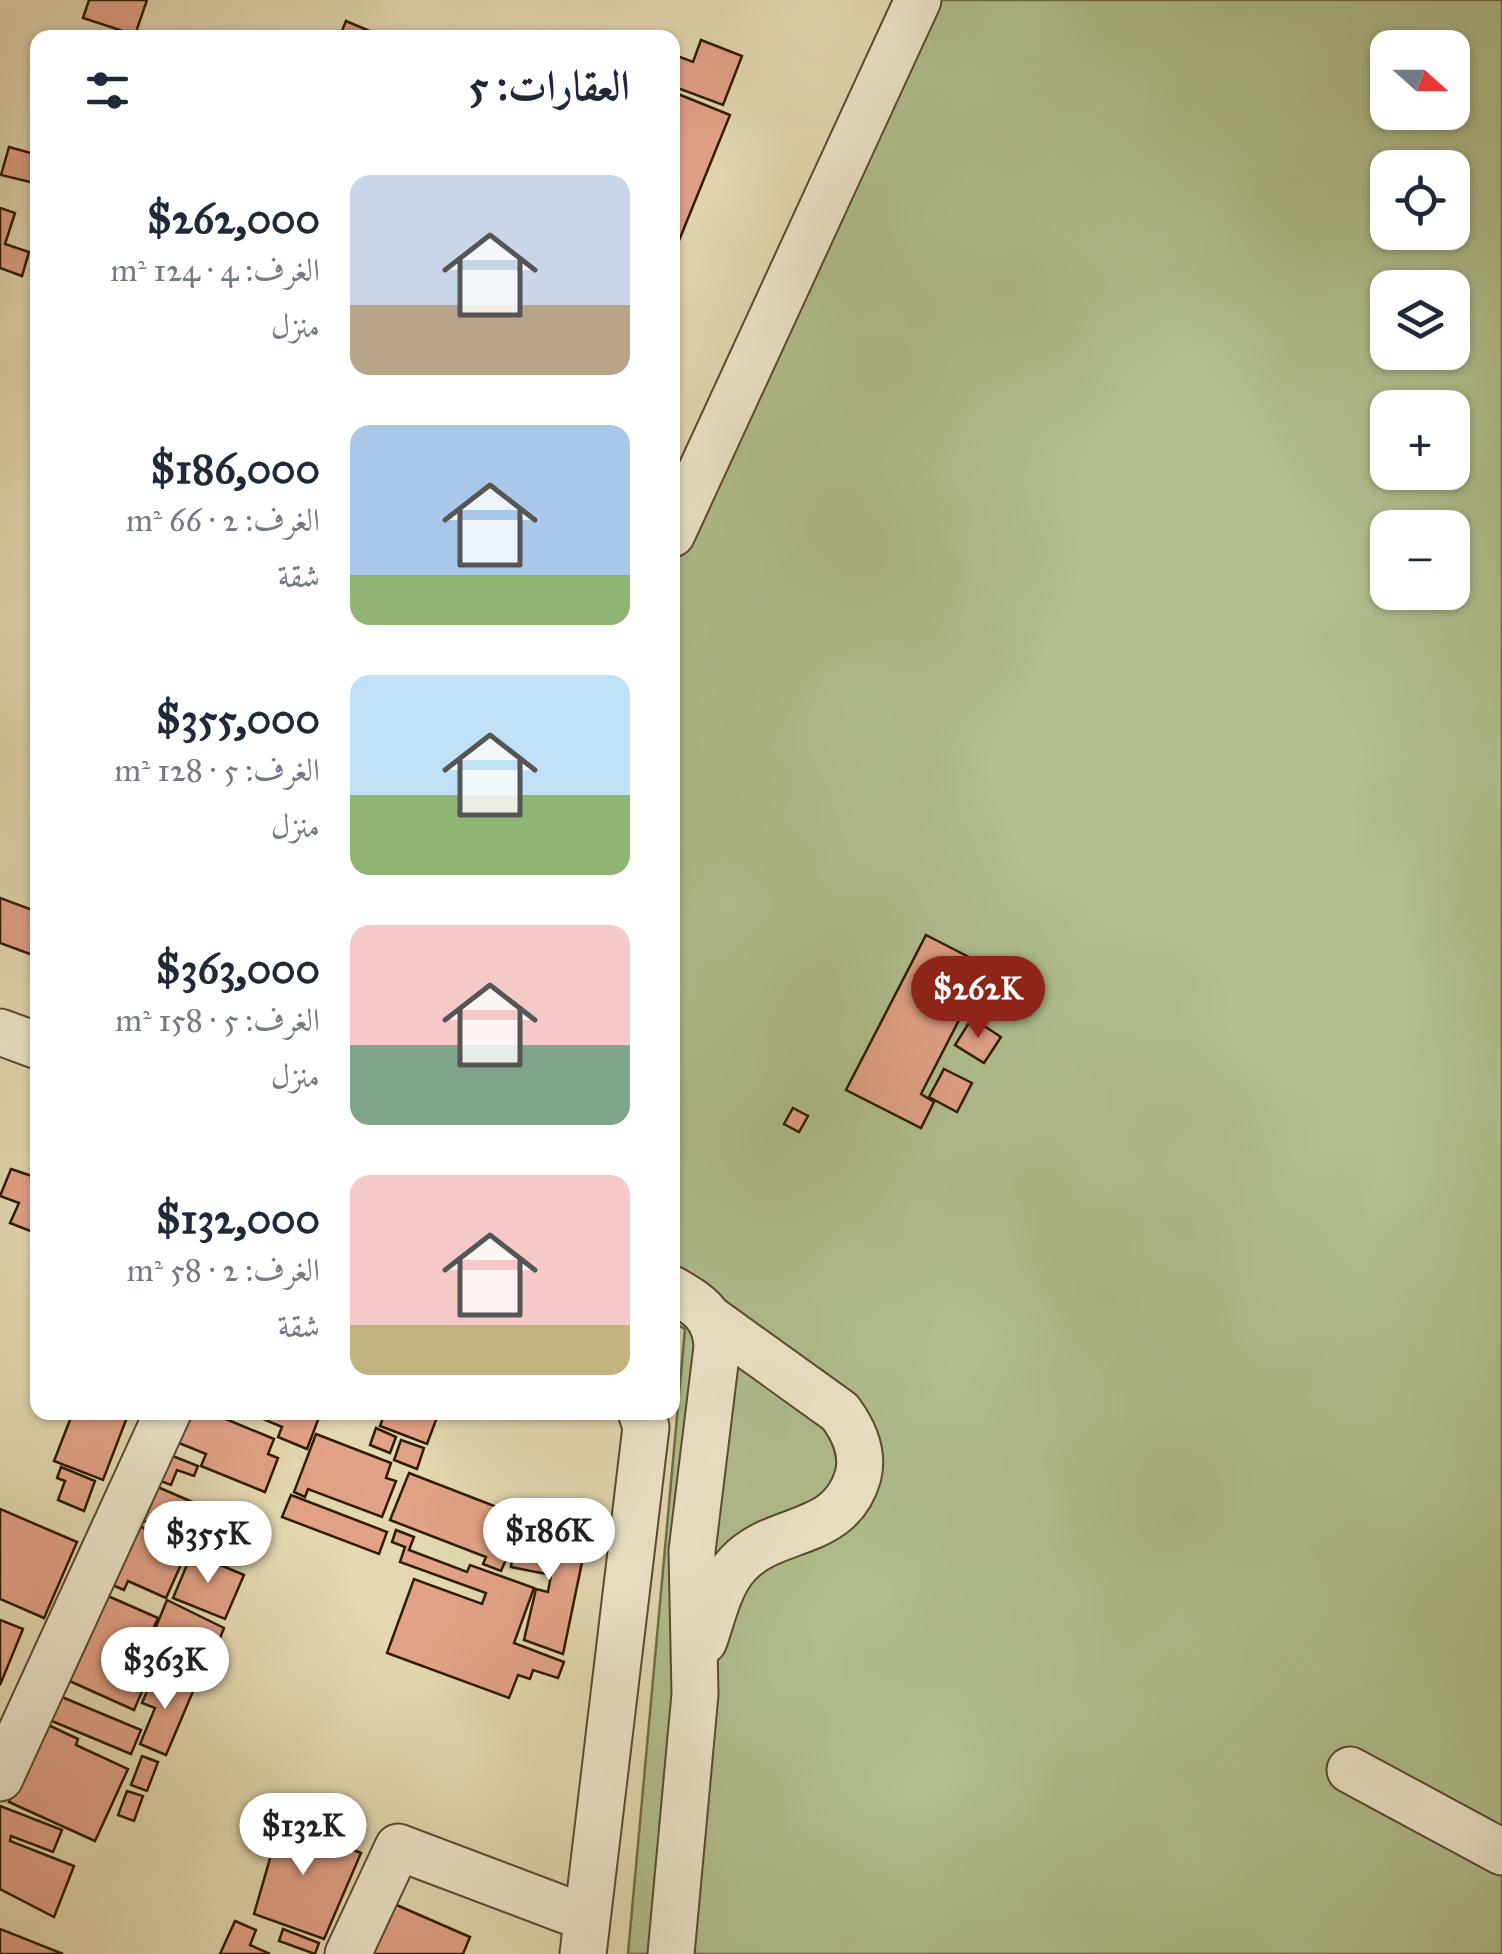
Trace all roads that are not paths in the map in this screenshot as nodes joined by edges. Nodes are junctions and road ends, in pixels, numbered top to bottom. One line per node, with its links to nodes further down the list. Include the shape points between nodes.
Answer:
1 (918, 0): 2 (street)
2 (680, 517)
3 (0, 1032): 4 (street)
4 (30, 1043)
5 (680, 1294): 6 (street)
6 (712, 1320): 9 (street, via 717,1346 692,1551); 9 (street, via 840,1412 852,1429 859,1471 852,1492 824,1523 739,1562 722,1589)
7 (164, 1420): 11 (street)
8 (644, 1420): 13 (street)
9 (695, 1667): 15 (street)
10 (1350, 1770): 12 (street)
11 (0, 1778)
12 (1502, 1852)
13 (584, 1936): 14 (street, via 398,1847)
14 (348, 1954)
15 (671, 1954)

